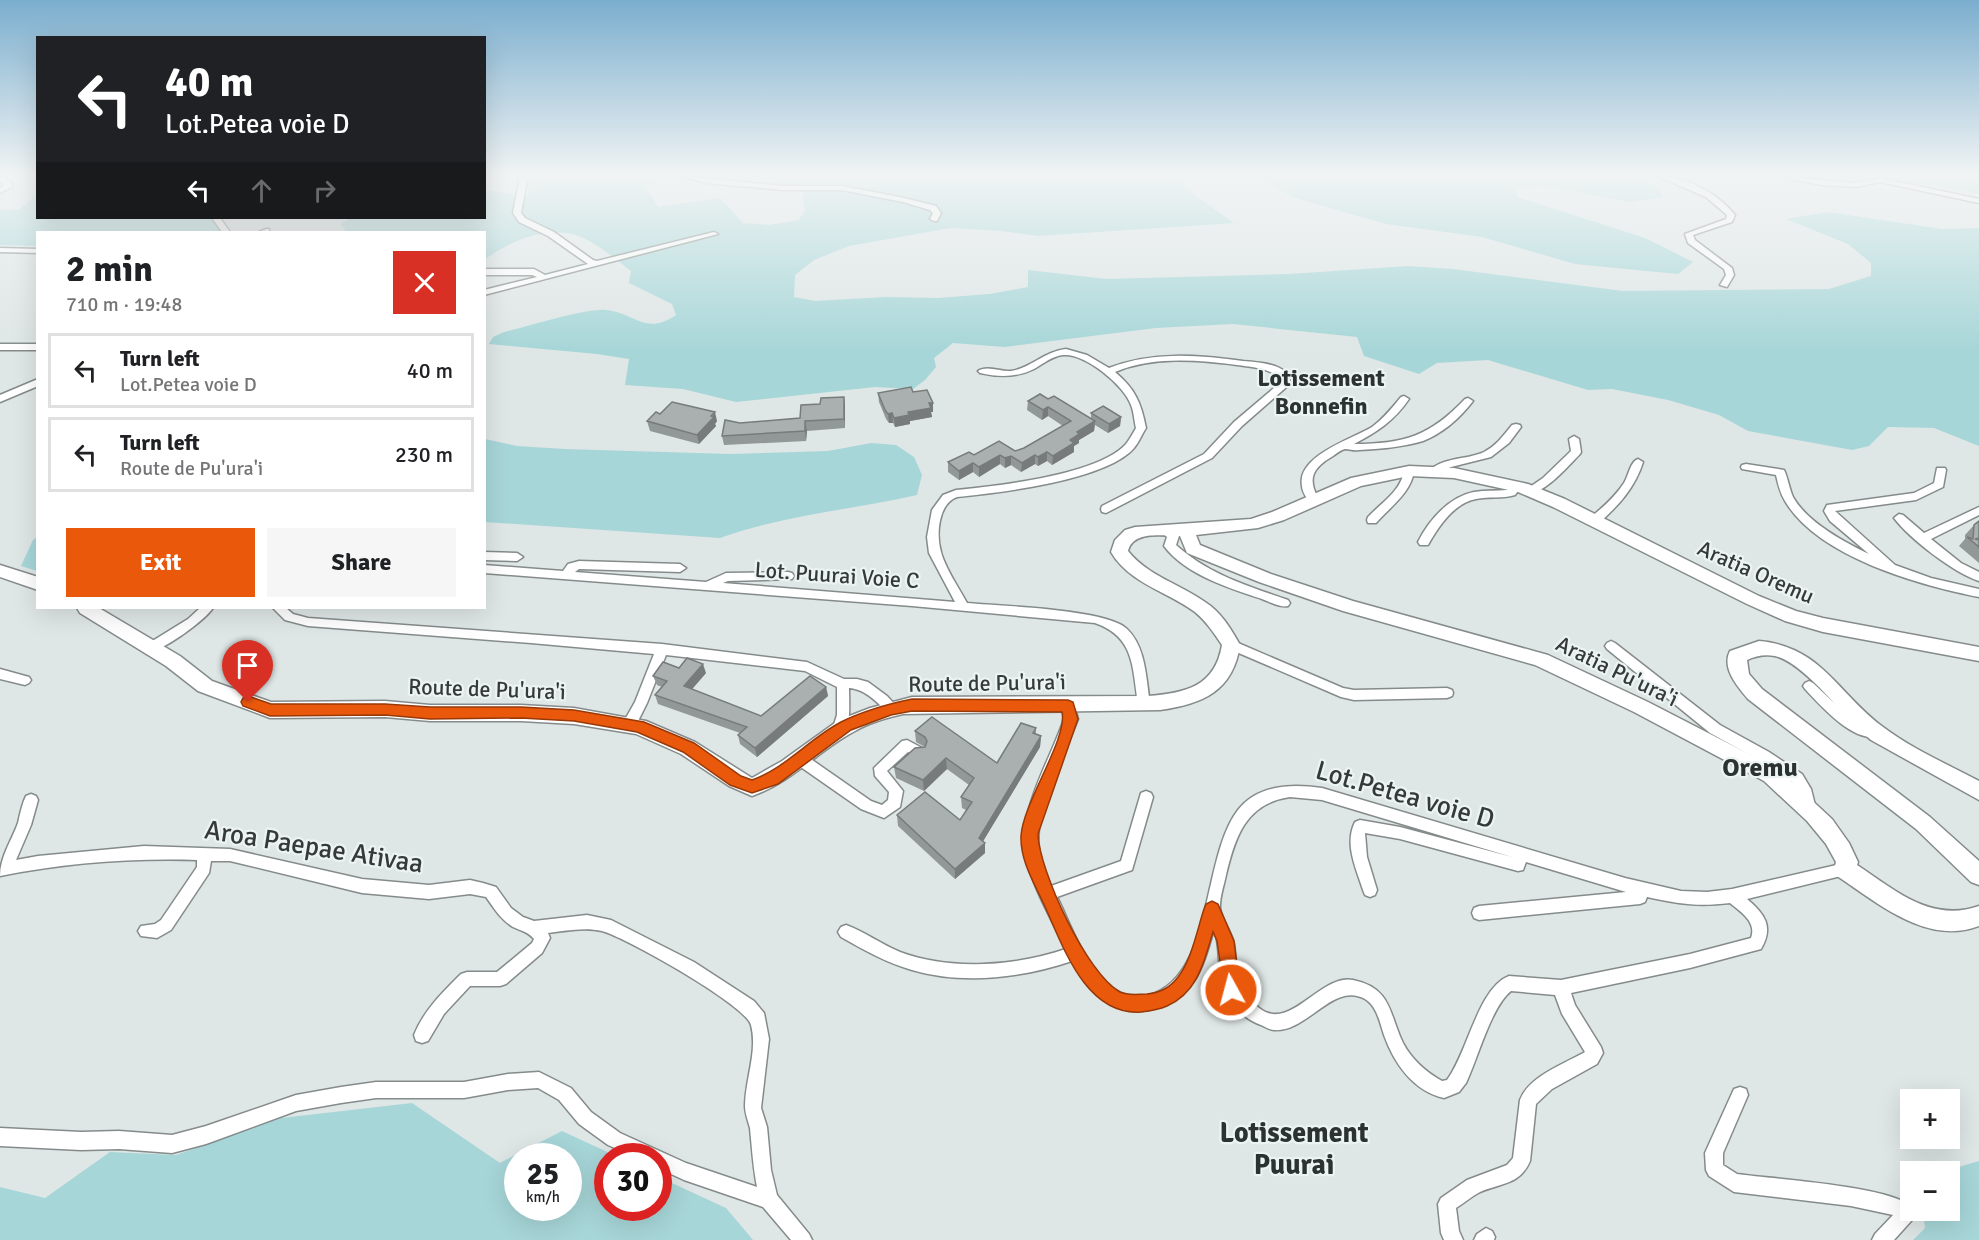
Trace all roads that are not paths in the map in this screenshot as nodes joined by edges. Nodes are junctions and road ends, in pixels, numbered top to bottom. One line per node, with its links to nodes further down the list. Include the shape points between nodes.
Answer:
1 (551, 234): 6 (street)
2 (714, 234): 6 (street)
3 (1689, 234): 9 (street, via 1691,241 1728,268 1731,275)
4 (0, 250): 5 (street)
5 (36, 250)
6 (598, 264): 8 (street)
7 (486, 272): 8 (street, via 534,272)
8 (544, 277): 10 (street)
9 (1724, 285)
10 (486, 292)
11 (0, 347): 12 (street)
12 (36, 347)
13 (983, 371): 14 (street, Lot. Puurai Voie C, via 1014,374 1057,353 1073,353)
14 (1109, 371): 29 (street, via 1152,360 1204,359 1271,369 1282,374 1286,383 1208,456); 51 (street, Lot. Puurai Voie C, via 1125,386 1142,416 1140,434 1122,452 1073,474 1038,484 956,494 941,503 934,521 936,553)
15 (36, 383): 16 (street)
16 (0, 399)
17 (1404, 399): 21 (street, via 1377,428)
18 (1468, 401): 21 (street, via 1428,437 1397,444 1353,448)
19 (1516, 427): 26 (street, Aratia Oremu, via 1501,447 1487,456 1449,463)
20 (1574, 439): 27 (street, via 1576,452 1547,480)
21 (1342, 445): 28 (street, via 1307,474 1307,492)
22 (1638, 462): 33 (street, via 1634,479 1612,506)
23 (1746, 467): 41 (street, via 1780,472 1789,500 1802,515 1860,556)
24 (1941, 470): 41 (street, via 1939,484 1916,496 1829,511)
25 (1409, 471): 26 (main road, Aratia Oremu); 28 (main road, Aratia Oremu, via 1358,482); 32 (street, via 1410,477 1401,492)
26 (1434, 471): 27 (main road, Aratia Oremu, via 1475,476)
27 (1524, 489): 33 (main road, Aratia Oremu); 37 (street, via 1470,496 1443,515 1428,531)
28 (1314, 500): 34 (main road, Aratia Oremu, via 1252,524)
29 (1106, 509)
30 (1979, 511): 36 (street)
31 (1899, 518): 36 (street)
32 (1372, 520)
33 (1593, 521): 59 (main road, Aratia Oremu, via 1791,616)
34 (1186, 530): 35 (main road); 76 (main road, Aratia Pu'ura'i, via 1193,549 1265,578 1541,660 1771,775)
35 (1166, 531): 50 (street, via 1173,536 1170,546 1188,560 1234,584); 55 (main road, via 1131,534 1119,552 1145,575 1210,614)
36 (1922, 539): 46 (street, via 1960,569)
37 (1424, 542)
38 (486, 556): 39 (street)
39 (517, 557)
40 (680, 568): 44 (street, Lot. Puurai Voie C, via 579,565)
41 (1892, 568): 49 (street)
42 (486, 569): 44 (street, Lot. Puurai Voie C)
43 (0, 571): 47 (main road)
44 (567, 574): 48 (street, Lot. Puurai Voie C)
45 (788, 576): 48 (street, Lot. Puurai Voie C, via 726,577)
46 (1979, 577)
47 (36, 583)
48 (708, 586): 51 (street, Lot. Puurai Voie C)
49 (1979, 593)
50 (1284, 603)
51 (963, 606): 65 (street, Lot. Puurai Voie C, via 1096,619 1114,626 1129,641)
52 (88, 609): 57 (main road, Route de Pu'ura'i)
53 (206, 609): 57 (street)
54 (280, 609): 58 (street, via 289,617 308,622)
55 (1231, 645): 64 (street, via 1354,695); 65 (main road, Route de Pu'ura'i, via 1221,675 1206,690 1181,699)
56 (1611, 646): 76 (street, via 1715,729 1797,778)
57 (150, 648): 68 (main road, Route de Pu'ura'i, via 205,686 270,710 521,713)
58 (662, 649): 62 (street, via 807,668); 68 (street)
59 (1979, 654)
60 (0, 674): 61 (street)
61 (25, 680)
62 (843, 684): 67 (street, via 864,687); 69 (street)
63 (1809, 686): 70 (street, via 1845,722)
64 (1447, 693)
65 (1144, 703): 66 (main road, Route de Pu'ura'i)
66 (1068, 706): 67 (main road, Route de Pu'ura'i, via 912,705); 84 (street, Lot.Petea voie D, via 1071,719 1067,734 1029,834 1033,860)
67 (893, 709): 69 (main road, Route de Pu'ura'i)
68 (629, 725): 72 (main road, Route de Pu'ura'i, via 688,748 752,787 772,779)
69 (839, 731): 72 (main road, Route de Pu'ura'i)
70 (1875, 732): 73 (main road); 81 (main road, via 1852,714 1815,670 1796,658 1772,648 1751,648 1737,656 1740,676 1755,694 1923,823)
71 (919, 753): 72 (street, via 907,745 881,768 880,772 896,791 895,803 884,812 866,806)
72 (800, 759)
73 (1979, 791)
74 (1146, 797): 84 (street, via 1127,865)
75 (31, 800): 79 (street)
76 (1809, 810): 80 (main road, Aratia Pu'ura'i, via 1840,845 1847,862)
77 (1521, 853): 82 (street, Lot.Petea voie D); 83 (street, via 1518,865 1360,826 1359,855); 86 (street, Lot.Petea voie D, via 1322,794 1288,791 1265,796 1236,825)
78 (204, 854): 79 (street, Aroa Paepae Ativaa, via 144,852); 89 (street, Aroa Paepae Ativaa, via 252,860 362,886 429,892 470,887 491,892 506,913); 90 (street, via 204,868 166,925)
79 (3, 869)
80 (1845, 869): 85 (street, Lot.Petea voie D); 88 (main road, via 1920,916 1970,922)
81 (1979, 875)
82 (1641, 889): 85 (street, Lot.Petea voie D, via 1681,898); 87 (street, via 1640,897)
83 (1370, 890)
84 (1048, 894): 92 (street, Lot.Petea voie D)
85 (1732, 896): 93 (street, via 1751,910 1759,922 1761,934 1756,944)
86 (1212, 909): 92 (street, Lot.Petea voie D, via 1184,984 1158,1002 1127,1004 1113,998 1100,988); 93 (street, via 1226,941 1231,990 1252,1014 1263,1021 1281,1022 1301,1016 1331,991 1344,987 1369,992 1377,1000 1406,1063 1440,1089 1454,1087 1464,1073 1473,1044 1500,989 1509,983)
87 (1479, 913)
88 (1979, 916)
89 (534, 928): 94 (street, via 542,938 537,948 500,979 467,978 438,1009); 99 (street, via 587,922 606,925 689,966 748,1006 758,1019 761,1039 753,1108)
90 (146, 932)
91 (846, 932): 92 (street, via 899,958 944,969 998,969 1055,961)
92 (1075, 953)
93 (1561, 988): 101 (street, via 1568,1009 1595,1053 1546,1083 1528,1100 1521,1161 1513,1172 1473,1186 1447,1204)
94 (423, 1035)
95 (1740, 1095): 102 (street, via 1714,1153 1715,1170 1734,1183 1851,1197 1898,1207 1906,1214)
96 (0, 1137): 97 (street, via 172,1144 296,1103 341,1095 376,1090 464,1090 539,1080 565,1094 585,1118)
97 (623, 1143)
98 (672, 1165): 99 (street)
99 (769, 1200): 100 (street)
100 (802, 1240)
101 (1454, 1240)
102 (1881, 1240)

